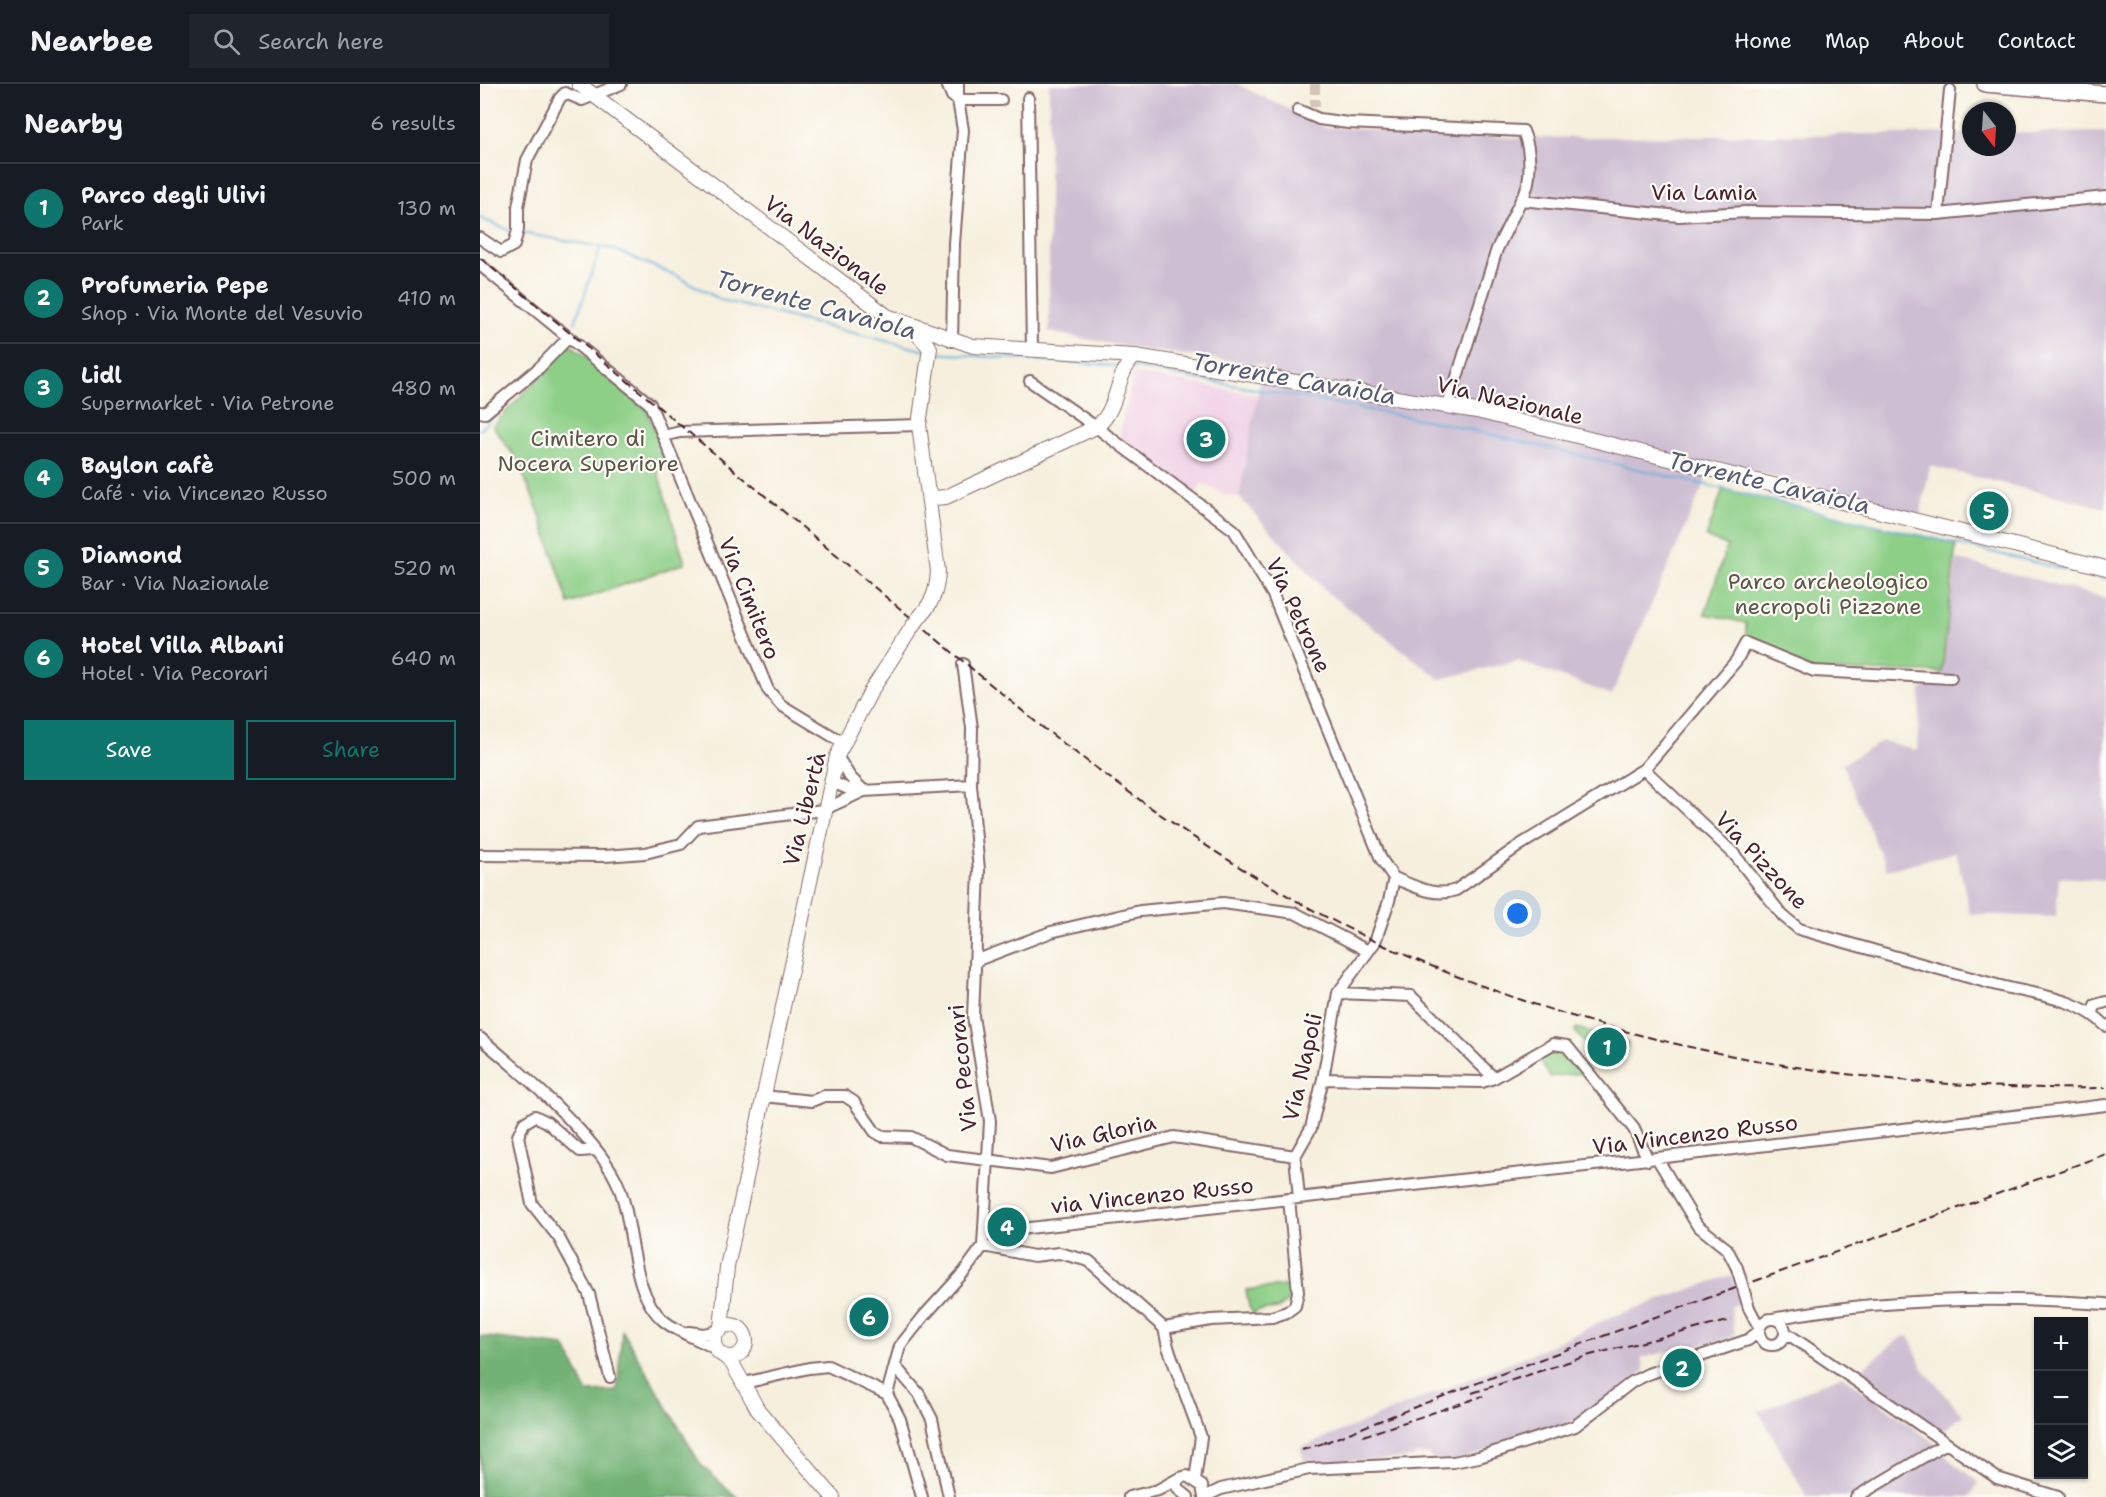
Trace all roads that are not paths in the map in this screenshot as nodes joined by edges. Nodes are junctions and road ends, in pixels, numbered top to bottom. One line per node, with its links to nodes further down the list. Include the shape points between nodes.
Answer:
1 (579, 84): 6 (main road, Via Nazionale)
2 (621, 84): 6 (street)
3 (947, 84): 10 (street)
4 (958, 84): 10 (street)
5 (1984, 84): 8 (highway)
6 (599, 90): 18 (street, via 582,100 565,93 560,98 527,160 514,245 501,252); 20 (main road, Via Nazionale, via 876,308)
7 (1950, 90): 17 (street)
8 (2106, 94)
9 (1028, 98): 23 (street)
10 (958, 100): 11 (street); 22 (street, via 963,130 954,243)
11 (1001, 100)
12 (1315, 107): 14 (street)
13 (1298, 110): 14 (street)
14 (1319, 119): 16 (street, via 1523,131 1529,159 1526,193)
15 (2106, 197): 17 (street, Via Lamia)
16 (1521, 200): 17 (street, Via Lamia, via 1679,216 1757,212); 29 (street, via 1497,249)
17 (1938, 214)
18 (480, 238)
19 (480, 265): 21 (street, Via Cimitero)
20 (910, 326): 22 (main road, Via Nazionale); 25 (main road, via 920,334)
21 (568, 338): 30 (street, via 539,368 485,413); 33 (street, Via Cimitero, via 650,404)
22 (952, 341): 23 (main road, Via Nazionale); 25 (main road)
23 (1032, 349): 24 (main road, Via Nazionale)
24 (1107, 353): 26 (main road, Via Nazionale); 28 (main road, via 1114,363)
25 (928, 355): 32 (main road, Via Libertà)
26 (1135, 356): 28 (main road); 29 (main road, Via Nazionale)
27 (1030, 381): 31 (street, Via Petrone)
28 (1119, 386): 31 (main road, via 1113,405)
29 (1448, 405): 37 (main road, Via Nazionale)
30 (480, 412)
31 (1099, 424): 34 (main road); 48 (street, Via Petrone, via 1234,530 1273,595 1381,859)
32 (919, 425): 33 (street, via 680,432); 35 (main road, Via Libertà)
33 (663, 436): 40 (street, Via Cimitero, via 768,690 781,705)
34 (963, 488): 35 (main road, via 940,499); 36 (main road, via 942,510)
35 (928, 491): 36 (main road, Via Libertà)
36 (932, 530): 40 (main road, Via Libertà, bridge, via 938,571 931,604 892,654)
37 (2106, 568)
38 (963, 664): 44 (street, Via Pecorari, via 972,728)
39 (1951, 678): 42 (street, via 1814,671 1746,643 1736,661)
40 (842, 742): 41 (main road, Via Libertà)
41 (837, 756): 43 (main road, Via Libertà); 45 (street)
42 (1644, 769): 48 (street, via 1520,845 1456,890 1444,894 1429,892); 53 (street, Via Pizzone, via 1734,854 1783,916 1800,929)
43 (830, 781): 45 (street); 46 (main road, Via Libertà)
44 (971, 785): 45 (street); 50 (street, Via Pecorari, via 979,870)
45 (860, 790): 46 (street)
46 (823, 810): 47 (street, via 698,826 681,844 645,853); 58 (main road, Via Libertà)
47 (480, 855)
48 (1394, 878): 49 (street, via 1378,932)
49 (1368, 951): 50 (street, via 1295,913 1222,903 1140,911 1051,932); 51 (street, Via Napoli)
50 (975, 961): 62 (street, Via Pecorari, via 973,1016 990,1121)
51 (1338, 993): 56 (street, via 1411,996); 57 (street, Via Napoli)
52 (2106, 1002): 53 (street, via 2095,1005)
53 (2093, 1013): 54 (street, Via Pizzone)
54 (2106, 1026)
55 (480, 1038): 60 (street)
56 (1494, 1078): 57 (street, via 1482,1082); 63 (street, via 1553,1044 1567,1046 1634,1129)
57 (1323, 1079): 61 (street, Via Napoli, via 1311,1128)
58 (763, 1096): 62 (street, Via Gloria, via 812,1101 824,1096 845,1096 882,1136 911,1137 947,1155); 67 (main road, Via Libertà, via 727,1267)
59 (2106, 1105): 63 (street, Via Vincenzo Russo)
60 (595, 1150): 73 (street, via 621,1191 645,1294 663,1320); 85 (street, via 580,1151 535,1116 524,1123 518,1136 532,1204 559,1238 589,1294)
61 (1295, 1156): 62 (street, Via Gloria, via 1174,1137 1051,1168); 64 (street, Via Napoli)
62 (986, 1159): 65 (street, Via Pecorari)
63 (1652, 1159): 64 (street, Via Vincenzo Russo); 69 (street, bridge, via 1697,1225 1727,1249)
64 (1294, 1199): 65 (street, via Vincenzo Russo); 72 (street, Via Napoli, via 1298,1292 1295,1305 1272,1317 1211,1320)
65 (984, 1233): 66 (street, Via Pecorari)
66 (983, 1246): 72 (street, via 1034,1256 1059,1253 1089,1261); 84 (street, via 900,1346)
67 (725, 1301): 74 (main road); 75 (main road, Via Libertà)
68 (2106, 1304): 70 (street, via 1959,1299)
69 (1751, 1311): 71 (street); 76 (street)
70 (1805, 1313): 71 (street); 77 (street)
71 (1771, 1319): 76 (street); 77 (street, via 1780,1322)
72 (1164, 1328): 91 (street, via 1201,1437)
73 (677, 1329): 75 (street, via 703,1334); 83 (street)
74 (740, 1329): 75 (main road, via 730,1326); 82 (main road, via 745,1338)
75 (719, 1330): 83 (main road, via 714,1340)
76 (1759, 1330): 78 (street); 79 (street)
77 (1785, 1330): 80 (street); 81 (street)
78 (1748, 1340): 79 (street); 91 (street, via 1648,1374 1575,1426 1479,1457 1453,1462 1309,1469)
79 (1764, 1343): 80 (street)
80 (1776, 1345): 81 (street)
81 (1801, 1345): 88 (street, via 1825,1357)
82 (742, 1351): 83 (main road, via 735,1356); 86 (main road)
83 (720, 1352): 86 (main road)
84 (894, 1366): 87 (street); 95 (street, via 919,1394 932,1419)
85 (610, 1377)
86 (744, 1383): 87 (street, via 828,1366); 93 (main road, via 758,1410)
87 (887, 1394): 94 (street, via 900,1419)
88 (1945, 1444): 97 (street); 98 (street, via 1997,1478)
89 (1178, 1479): 90 (street); 91 (street, via 1187,1476); 92 (street, via 1176,1486)
90 (1158, 1490): 92 (street); 96 (street)
91 (1201, 1490)
92 (1184, 1495)
93 (833, 1497)
94 (922, 1497)
95 (950, 1497)
96 (1129, 1497)
97 (1856, 1497)
98 (2058, 1497)

